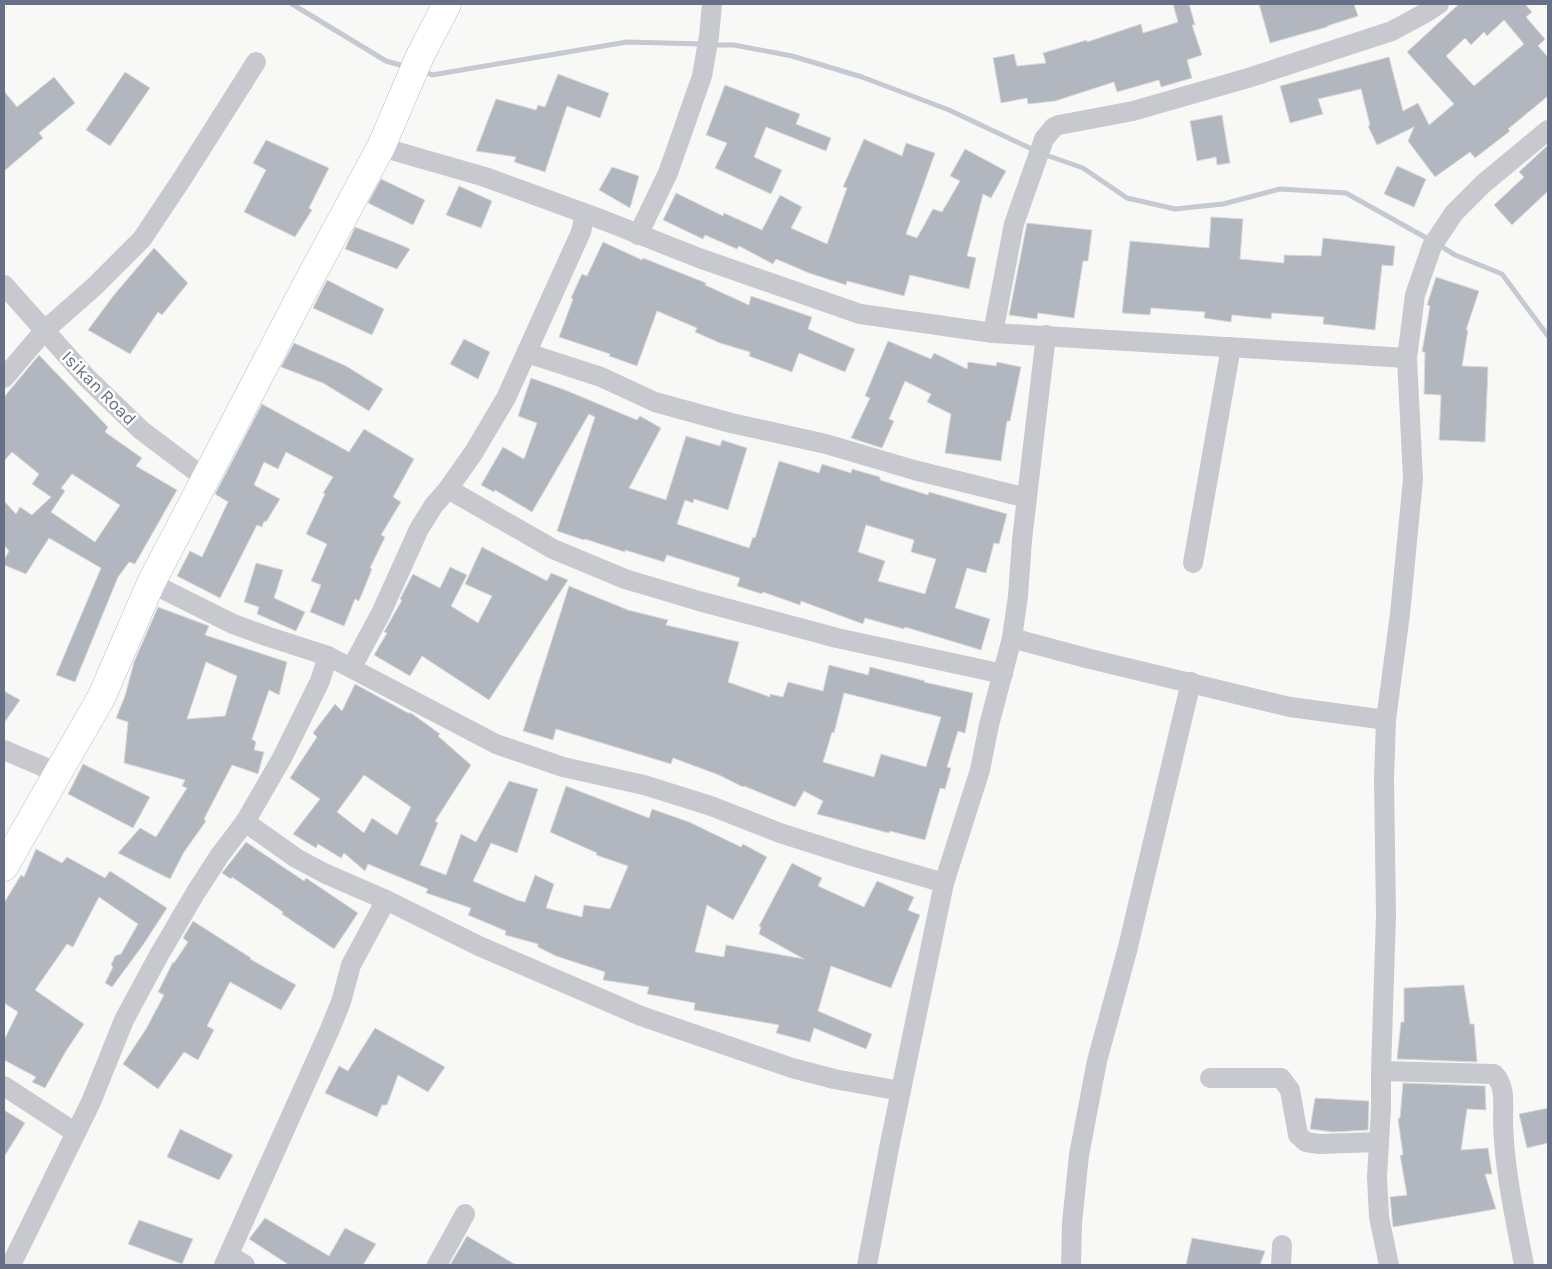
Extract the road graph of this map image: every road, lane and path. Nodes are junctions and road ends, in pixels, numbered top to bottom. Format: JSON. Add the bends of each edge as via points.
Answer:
{"nodes":[{"id":1,"x":447,"y":4,"type":"edge"},
{"id":2,"x":712,"y":4,"type":"edge"},
{"id":3,"x":1439,"y":4,"type":"edge"},
{"id":4,"x":256,"y":62,"type":"dead end"},
{"id":5,"x":1548,"y":130,"type":"edge"},
{"id":6,"x":381,"y":147,"type":"junction"},
{"id":7,"x":585,"y":214,"type":"junction"},
{"id":8,"x":638,"y":236,"type":"junction"},
{"id":9,"x":4,"y":285,"type":"edge"},
{"id":10,"x":44,"y":330,"type":"junction"},
{"id":11,"x":993,"y":333,"type":"junction"},
{"id":12,"x":1046,"y":335,"type":"junction"},
{"id":13,"x":1231,"y":347,"type":"junction"},
{"id":14,"x":527,"y":353,"type":"junction"},
{"id":15,"x":1407,"y":358,"type":"junction"},
{"id":16,"x":4,"y":378,"type":"edge"},
{"id":17,"x":206,"y":479,"type":"junction"},
{"id":18,"x":448,"y":489,"type":"junction"},
{"id":19,"x":1027,"y":498,"type":"junction"},
{"id":20,"x":1193,"y":563,"type":"dead end"},
{"id":21,"x":152,"y":583,"type":"junction"},
{"id":22,"x":1012,"y":638,"type":"junction"},
{"id":23,"x":328,"y":656,"type":"junction"},
{"id":24,"x":352,"y":667,"type":"junction"},
{"id":25,"x":1002,"y":674,"type":"junction"},
{"id":26,"x":1191,"y":682,"type":"junction"},
{"id":27,"x":1386,"y":720,"type":"junction"},
{"id":28,"x":4,"y":750,"type":"edge"},
{"id":29,"x":58,"y":772,"type":"junction"},
{"id":30,"x":245,"y":822,"type":"junction"},
{"id":31,"x":4,"y":867,"type":"edge"},
{"id":32,"x":944,"y":883,"type":"junction"},
{"id":33,"x":386,"y":900,"type":"junction"},
{"id":34,"x":1381,"y":1071,"type":"junction"},
{"id":35,"x":1210,"y":1078,"type":"dead end"},
{"id":36,"x":4,"y":1086,"type":"edge"},
{"id":37,"x":901,"y":1091,"type":"junction"},
{"id":38,"x":76,"y":1133,"type":"junction"},
{"id":39,"x":1379,"y":1142,"type":"junction"},
{"id":40,"x":465,"y":1214,"type":"dead end"},
{"id":41,"x":1282,"y":1245,"type":"dead end"},
{"id":42,"x":233,"y":1262,"type":"edge"},
{"id":43,"x":11,"y":1265,"type":"edge"},
{"id":44,"x":437,"y":1265,"type":"edge"},
{"id":45,"x":867,"y":1265,"type":"edge"},
{"id":46,"x":1071,"y":1265,"type":"edge"},
{"id":47,"x":1281,"y":1265,"type":"edge"},
{"id":48,"x":1389,"y":1265,"type":"edge"},
{"id":49,"x":1524,"y":1265,"type":"edge"}],
"edges":[{"from":1,"to":6,"type":"street","via":[[420,56]]},
{"from":2,"to":8,"type":"street","via":[[702,76],[668,173]]},
{"from":3,"to":11,"type":"street","via":[[1392,32],[1133,111],[1054,128],[1044,139],[1014,224]]},
{"from":4,"to":10,"type":"street","via":[[142,239]]},
{"from":5,"to":15,"type":"street","via":[[1478,189],[1454,213],[1432,246],[1415,295]]},
{"from":6,"to":7,"type":"street","via":[[485,177]]},
{"from":6,"to":17,"type":"street"},
{"from":7,"to":8,"type":"street"},
{"from":7,"to":14,"type":"street","via":[[582,232]]},
{"from":8,"to":11,"type":"street","via":[[860,314]]},
{"from":9,"to":10,"type":"street","name":"Isikan Road"},
{"from":10,"to":16,"type":"street"},
{"from":10,"to":17,"type":"street","name":"Isikan Road","via":[[87,378],[141,430]]},
{"from":11,"to":12,"type":"street"},
{"from":12,"to":13,"type":"street"},
{"from":12,"to":19,"type":"street"},
{"from":13,"to":15,"type":"street"},
{"from":13,"to":20,"type":"street"},
{"from":14,"to":18,"type":"street","via":[[506,398]]},
{"from":14,"to":19,"type":"street","via":[[601,377],[655,402]]},
{"from":15,"to":27,"type":"street","via":[[1412,479],[1400,614]]},
{"from":17,"to":21,"type":"street"},
{"from":18,"to":24,"type":"street","via":[[419,529],[381,613]]},
{"from":18,"to":25,"type":"street","via":[[553,549],[625,579],[838,638]]},
{"from":19,"to":22,"type":"street"},
{"from":21,"to":23,"type":"street","via":[[233,624]]},
{"from":21,"to":29,"type":"street","via":[[101,698]]},
{"from":22,"to":25,"type":"street"},
{"from":22,"to":26,"type":"street"},
{"from":23,"to":24,"type":"street"},
{"from":23,"to":30,"type":"street","via":[[320,681],[282,758]]},
{"from":24,"to":32,"type":"street","via":[[496,744],[563,767],[644,785],[780,833]]},
{"from":25,"to":32,"type":"street","via":[[980,770]]},
{"from":26,"to":27,"type":"street","via":[[1290,707]]},
{"from":26,"to":46,"type":"street","via":[[1127,951],[1097,1061],[1079,1155]]},
{"from":27,"to":34,"type":"street","via":[[1386,916]]},
{"from":28,"to":29,"type":"street"},
{"from":29,"to":31,"type":"street"},
{"from":30,"to":33,"type":"street","via":[[296,858]]},
{"from":30,"to":38,"type":"street","via":[[220,855],[159,955],[124,1020]]},
{"from":32,"to":37,"type":"street"},
{"from":33,"to":37,"type":"street","via":[[479,946],[641,1016],[792,1068]]},
{"from":33,"to":42,"type":"street","via":[[351,965],[341,1002]]},
{"from":34,"to":39,"type":"street"},
{"from":34,"to":49,"type":"street","via":[[1494,1074],[1501,1080],[1504,1150]]},
{"from":35,"to":39,"type":"street","via":[[1282,1078],[1290,1090],[1298,1135],[1306,1142]]},
{"from":36,"to":38,"type":"street"},
{"from":37,"to":45,"type":"street"},
{"from":38,"to":43,"type":"street"},
{"from":39,"to":48,"type":"street","via":[[1379,1217]]},
{"from":40,"to":44,"type":"street"},
{"from":41,"to":47,"type":"street"}]}
